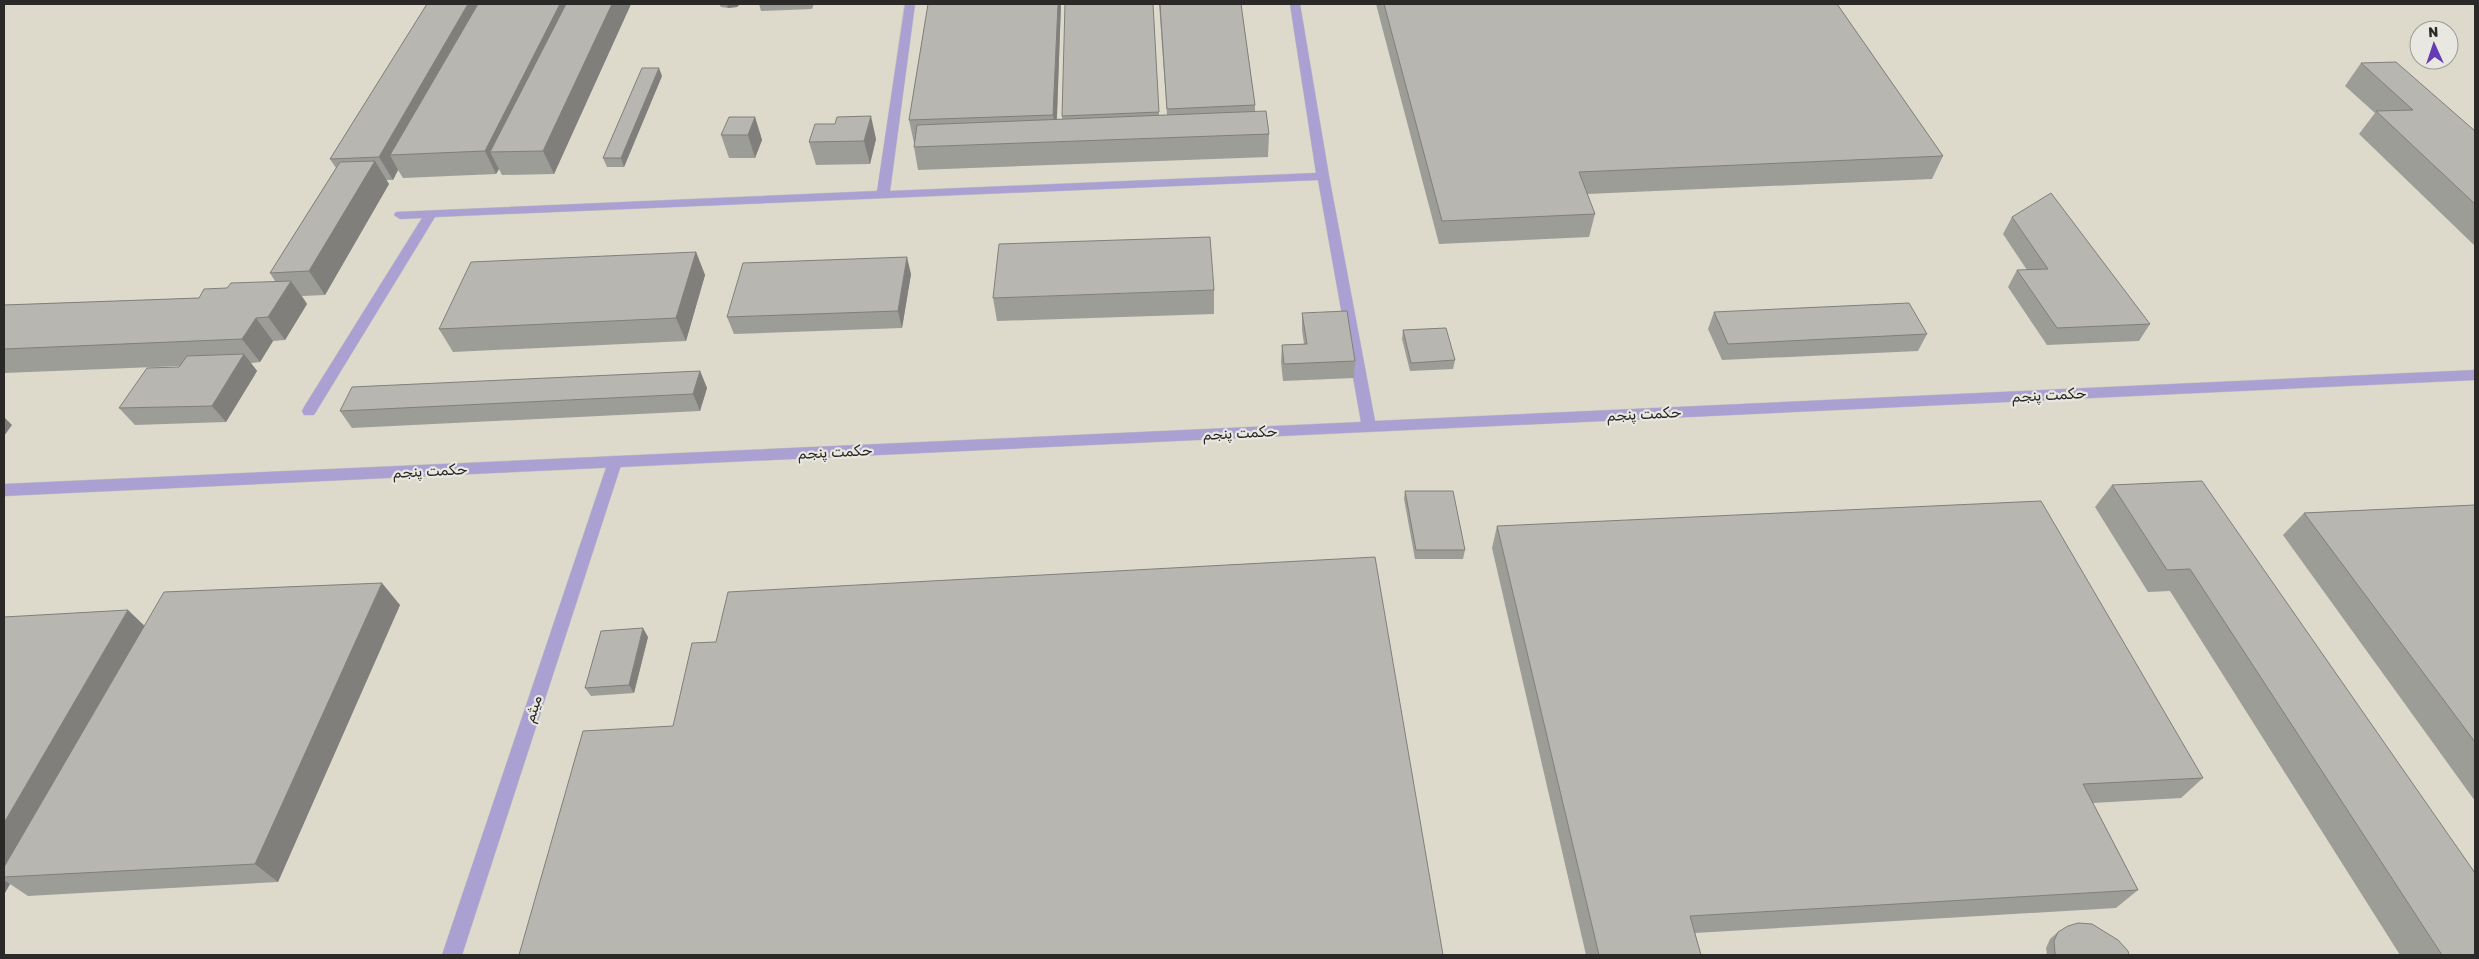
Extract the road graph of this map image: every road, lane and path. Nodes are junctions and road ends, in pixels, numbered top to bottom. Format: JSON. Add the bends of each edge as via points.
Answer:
{"nodes":[{"id":1,"x":910,"y":4,"type":"edge"},
{"id":2,"x":1295,"y":4,"type":"edge"},
{"id":3,"x":1323,"y":176,"type":"junction"},
{"id":4,"x":883,"y":195,"type":"junction"},
{"id":5,"x":431,"y":214,"type":"junction"},
{"id":6,"x":400,"y":215,"type":"dead end"},
{"id":7,"x":2475,"y":375,"type":"edge"},
{"id":8,"x":310,"y":412,"type":"dead end"},
{"id":9,"x":1369,"y":427,"type":"junction"},
{"id":10,"x":615,"y":462,"type":"junction"},
{"id":11,"x":4,"y":490,"type":"edge"},
{"id":12,"x":452,"y":955,"type":"edge"}],
"edges":[{"from":1,"to":4,"type":"street"},
{"from":2,"to":3,"type":"street"},
{"from":3,"to":4,"type":"street"},
{"from":3,"to":9,"type":"street"},
{"from":4,"to":5,"type":"street"},
{"from":5,"to":6,"type":"street"},
{"from":5,"to":8,"type":"street"},
{"from":7,"to":9,"type":"street","name":"حکمت پنجم"},
{"from":9,"to":10,"type":"street","name":"حکمت پنجم"},
{"from":10,"to":11,"type":"street","name":"حکمت پنجم"},
{"from":10,"to":12,"type":"street","name":"میثم"}]}
